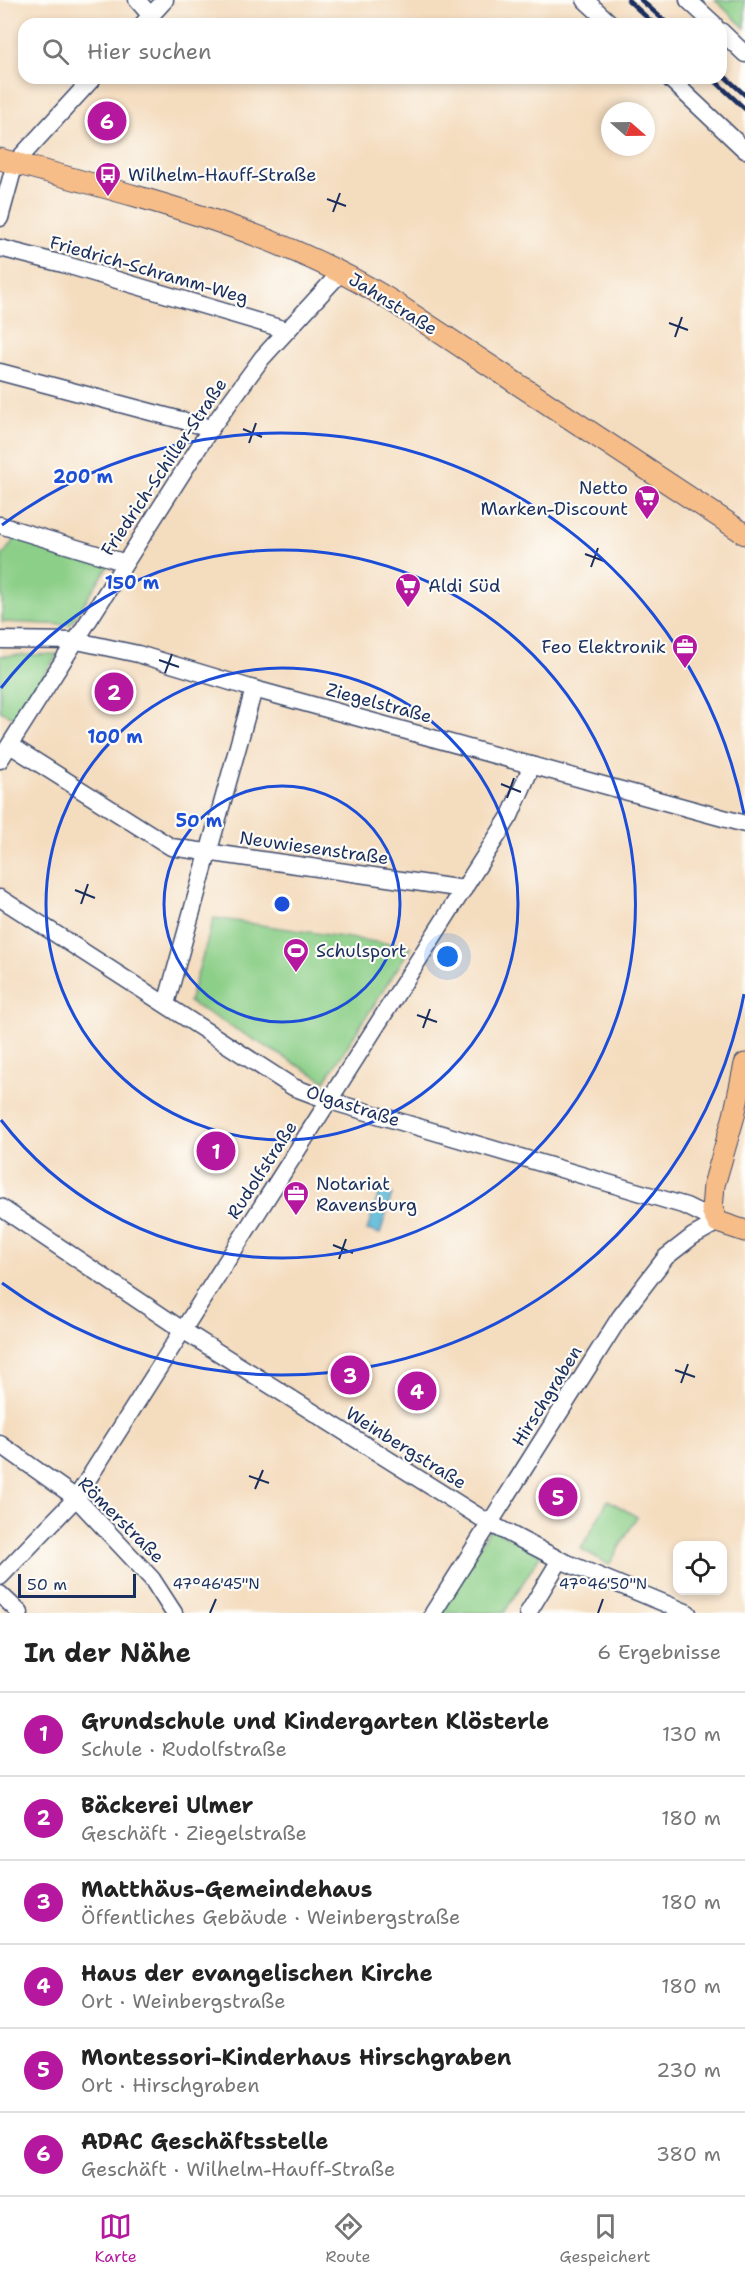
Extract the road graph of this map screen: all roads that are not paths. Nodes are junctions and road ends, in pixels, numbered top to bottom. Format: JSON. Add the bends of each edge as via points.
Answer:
{"nodes":[{"id":1,"x":137,"y":0,"type":"edge"},
{"id":2,"x":165,"y":0,"type":"edge"},
{"id":3,"x":585,"y":0,"type":"edge"},
{"id":4,"x":688,"y":0,"type":"edge"},
{"id":5,"x":146,"y":18,"type":"edge"},
{"id":6,"x":149,"y":18,"type":"edge"},
{"id":7,"x":604,"y":18,"type":"edge"},
{"id":8,"x":708,"y":18,"type":"edge"},
{"id":9,"x":727,"y":37,"type":"edge"},
{"id":10,"x":745,"y":54,"type":"edge"},
{"id":11,"x":87,"y":84,"type":"edge"},
{"id":12,"x":675,"y":84,"type":"edge"},
{"id":13,"x":745,"y":150,"type":"edge"},
{"id":14,"x":8,"y":161,"type":"edge"},
{"id":15,"x":0,"y":218,"type":"edge"},
{"id":16,"x":0,"y":248,"type":"edge"},
{"id":17,"x":341,"y":272,"type":"junction"},
{"id":18,"x":286,"y":330,"type":"junction"},
{"id":19,"x":0,"y":372,"type":"edge"},
{"id":20,"x":210,"y":428,"type":"junction"},
{"id":21,"x":0,"y":525,"type":"edge"},
{"id":22,"x":745,"y":534,"type":"edge"},
{"id":23,"x":123,"y":562,"type":"junction"},
{"id":24,"x":0,"y":640,"type":"edge"},
{"id":25,"x":77,"y":640,"type":"junction"},
{"id":26,"x":254,"y":689,"type":"junction"},
{"id":27,"x":10,"y":745,"type":"junction"},
{"id":28,"x":0,"y":760,"type":"edge"},
{"id":29,"x":532,"y":765,"type":"junction"},
{"id":30,"x":745,"y":824,"type":"edge"},
{"id":31,"x":209,"y":854,"type":"junction"},
{"id":32,"x":464,"y":889,"type":"junction"},
{"id":33,"x":0,"y":898,"type":"edge"},
{"id":34,"x":166,"y":1004,"type":"junction"},
{"id":35,"x":745,"y":1064,"type":"edge"},
{"id":36,"x":330,"y":1101,"type":"junction"},
{"id":37,"x":0,"y":1207,"type":"edge"},
{"id":38,"x":718,"y":1222,"type":"junction"},
{"id":39,"x":745,"y":1231,"type":"edge"},
{"id":40,"x":181,"y":1329,"type":"junction"},
{"id":41,"x":0,"y":1444,"type":"edge"},
{"id":42,"x":76,"y":1498,"type":"junction"},
{"id":43,"x":489,"y":1523,"type":"junction"},
{"id":44,"x":560,"y":1560,"type":"junction"},
{"id":45,"x":0,"y":1577,"type":"edge"},
{"id":46,"x":0,"y":1594,"type":"edge"},
{"id":47,"x":20,"y":1613,"type":"edge"},
{"id":48,"x":174,"y":1613,"type":"edge"},
{"id":49,"x":433,"y":1613,"type":"edge"},
{"id":50,"x":528,"y":1613,"type":"edge"},
{"id":51,"x":688,"y":1613,"type":"edge"}],
"edges":[{"from":1,"to":5,"type":"street"},
{"from":2,"to":6,"type":"street"},
{"from":3,"to":7,"type":"street"},
{"from":4,"to":8,"type":"street"},
{"from":9,"to":10,"type":"street"},
{"from":11,"to":14,"type":"street"},
{"from":12,"to":13,"type":"street"},
{"from":14,"to":15,"type":"street"},
{"from":14,"to":17,"type":"main road","name":"Jahnstraße","via":[[257,234]]},
{"from":16,"to":18,"type":"street","name":"Friedrich-Schramm-Weg"},
{"from":17,"to":18,"type":"street","name":"Friedrich-Schiller-Straße"},
{"from":17,"to":22,"type":"main road","name":"Jahnstraße","via":[[395,303]]},
{"from":18,"to":20,"type":"street","name":"Friedrich-Schiller-Straße"},
{"from":19,"to":20,"type":"street"},
{"from":20,"to":23,"type":"street","name":"Friedrich-Schiller-Straße"},
{"from":21,"to":23,"type":"street"},
{"from":23,"to":25,"type":"street","name":"Friedrich-Schiller-Straße"},
{"from":24,"to":25,"type":"street","name":"Ziegelstraße"},
{"from":25,"to":26,"type":"street","name":"Ziegelstraße"},
{"from":25,"to":27,"type":"street","name":"Friedrich-Schiller-Straße"},
{"from":26,"to":29,"type":"street","name":"Ziegelstraße"},
{"from":26,"to":31,"type":"street"},
{"from":27,"to":28,"type":"street","name":"Friedrich-Schiller-Straße"},
{"from":27,"to":31,"type":"street","name":"Neuwiesenstraße","via":[[171,847]]},
{"from":29,"to":30,"type":"street","name":"Ziegelstraße"},
{"from":29,"to":32,"type":"street","name":"Rudolfstraße","via":[[510,816]]},
{"from":31,"to":32,"type":"street","name":"Neuwiesenstraße"},
{"from":31,"to":34,"type":"street"},
{"from":32,"to":36,"type":"street","name":"Rudolfstraße"},
{"from":33,"to":34,"type":"street","name":"Olgastraße"},
{"from":34,"to":36,"type":"street","name":"Olgastraße","via":[[293,1087]]},
{"from":35,"to":38,"type":"main road","via":[[714,1185],[712,1210]]},
{"from":36,"to":38,"type":"street","name":"Olgastraße","via":[[686,1206]]},
{"from":36,"to":40,"type":"street","name":"Rudolfstraße"},
{"from":37,"to":40,"type":"street","name":"Weinbergstraße"},
{"from":38,"to":39,"type":"main road","name":"Olgastraße"},
{"from":38,"to":43,"type":"street","name":"Hirschgraben","via":[[666,1257],[620,1317]]},
{"from":40,"to":42,"type":"street","name":"Rudolfstraße"},
{"from":40,"to":43,"type":"street","name":"Weinbergstraße"},
{"from":41,"to":42,"type":"street","name":"Römerstraße"},
{"from":42,"to":45,"type":"street","name":"Rudolfstraße"},
{"from":42,"to":48,"type":"street","name":"Römerstraße","via":[[152,1579]]},
{"from":43,"to":44,"type":"street","name":"Weinbergstraße"},
{"from":43,"to":49,"type":"street","name":"Hirschgraben"},
{"from":44,"to":50,"type":"street"},
{"from":44,"to":51,"type":"street","name":"Weinbergstraße"},
{"from":46,"to":47,"type":"street"}]}
